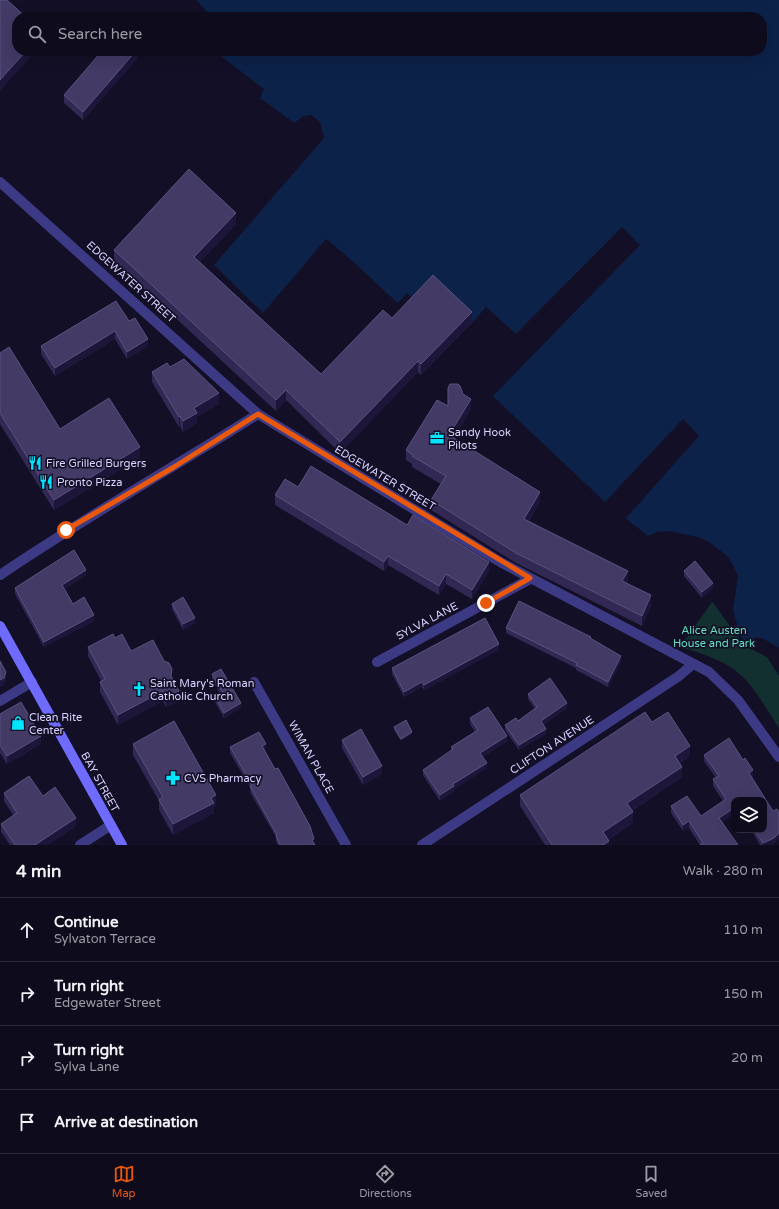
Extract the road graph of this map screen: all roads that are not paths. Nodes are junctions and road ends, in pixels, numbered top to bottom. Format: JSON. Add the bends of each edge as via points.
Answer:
{"nodes":[{"id":1,"x":0,"y":182,"type":"edge"},
{"id":2,"x":258,"y":414,"type":"junction"},
{"id":3,"x":0,"y":575,"type":"edge"},
{"id":4,"x":530,"y":578,"type":"junction"},
{"id":5,"x":0,"y":626,"type":"edge"},
{"id":6,"x":377,"y":662,"type":"dead end"},
{"id":7,"x":693,"y":664,"type":"junction"},
{"id":8,"x":32,"y":682,"type":"junction"},
{"id":9,"x":254,"y":682,"type":"dead end"},
{"id":10,"x":0,"y":701,"type":"edge"},
{"id":11,"x":779,"y":757,"type":"edge"},
{"id":12,"x":110,"y":825,"type":"junction"},
{"id":13,"x":80,"y":845,"type":"edge"},
{"id":14,"x":122,"y":845,"type":"edge"},
{"id":15,"x":346,"y":845,"type":"edge"},
{"id":16,"x":422,"y":845,"type":"edge"}],
"edges":[{"from":1,"to":2,"type":"street","name":"EDGEWATER STREET"},
{"from":2,"to":3,"type":"street","via":[[66,530]]},
{"from":2,"to":4,"type":"street","name":"EDGEWATER STREET"},
{"from":4,"to":6,"type":"street","name":"SYLVA LANE"},
{"from":4,"to":7,"type":"street","name":"EDGEWATER STREET"},
{"from":5,"to":8,"type":"main road","name":"BAY STREET"},
{"from":7,"to":11,"type":"street","name":"EDGEWATER STREET","via":[[709,672],[738,700]]},
{"from":7,"to":16,"type":"street","name":"CLIFTON AVENUE","via":[[679,676]]},
{"from":8,"to":10,"type":"street"},
{"from":8,"to":12,"type":"main road","name":"BAY STREET"},
{"from":9,"to":15,"type":"street","name":"WIMAN PLACE"},
{"from":12,"to":13,"type":"street"},
{"from":12,"to":14,"type":"main road","name":"BAY STREET"}]}
